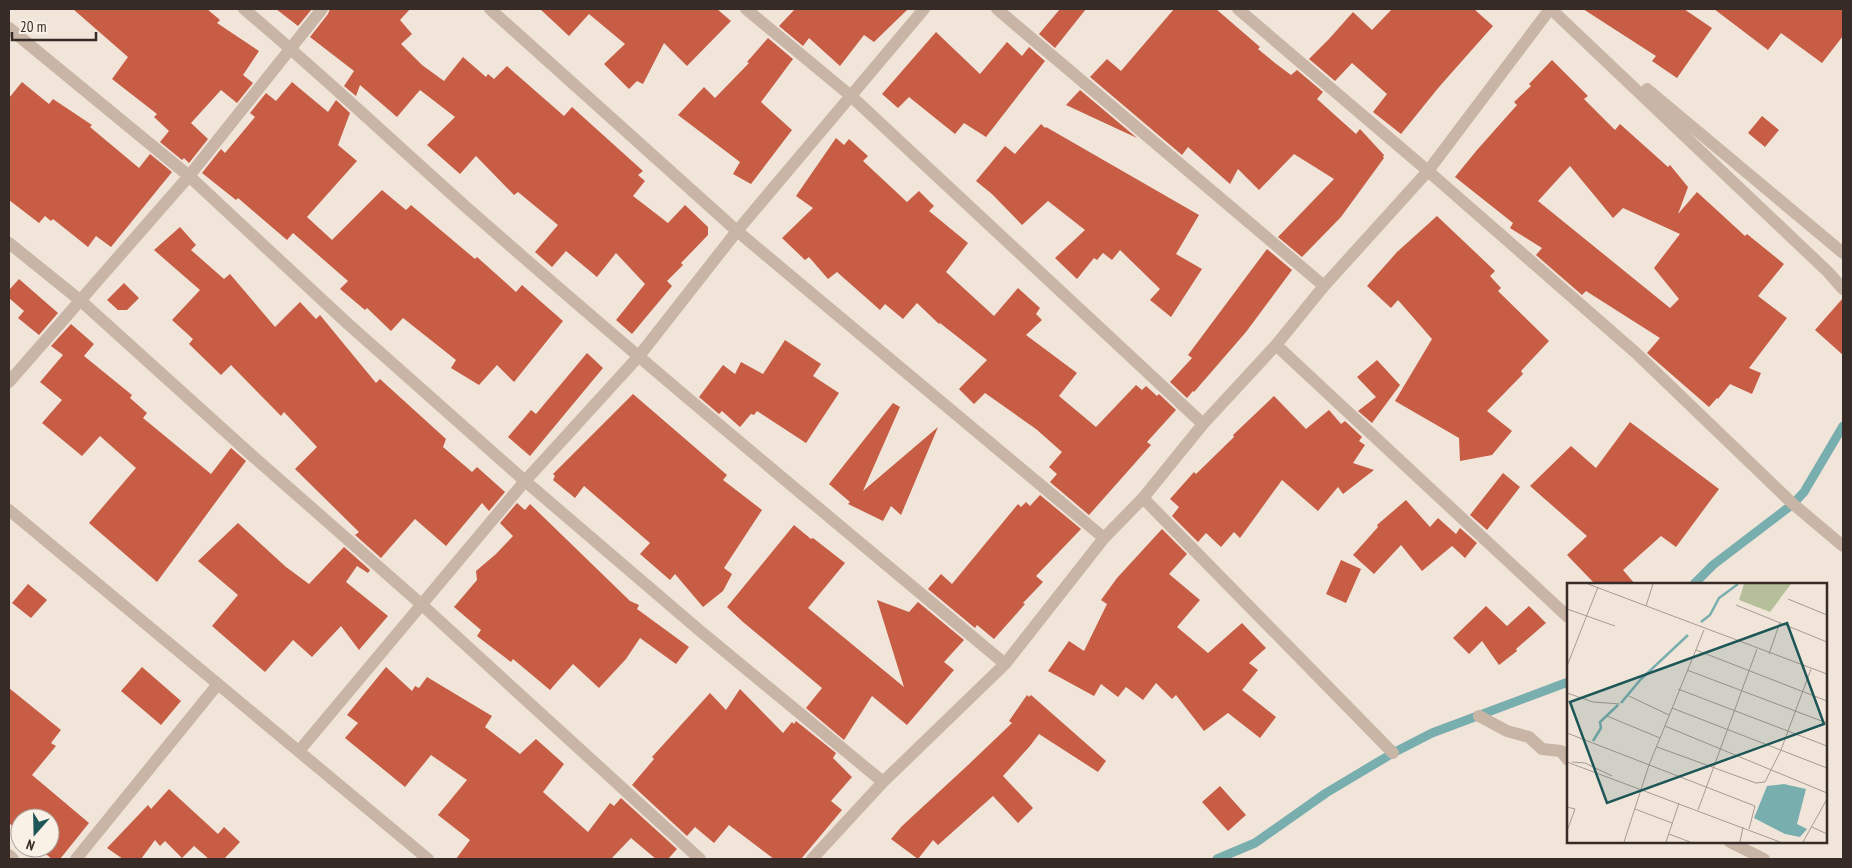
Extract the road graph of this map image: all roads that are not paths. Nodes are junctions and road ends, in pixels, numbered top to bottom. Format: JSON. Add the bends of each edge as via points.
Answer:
{"nodes":[{"id":1,"x":244,"y":9,"type":"edge"},
{"id":2,"x":322,"y":9,"type":"edge"},
{"id":3,"x":490,"y":9,"type":"edge"},
{"id":4,"x":746,"y":9,"type":"edge"},
{"id":5,"x":924,"y":9,"type":"edge"},
{"id":6,"x":997,"y":9,"type":"edge"},
{"id":7,"x":1238,"y":9,"type":"edge"},
{"id":8,"x":1551,"y":9,"type":"edge"},
{"id":9,"x":9,"y":28,"type":"edge"},
{"id":10,"x":290,"y":48,"type":"junction"},
{"id":11,"x":851,"y":96,"type":"junction"},
{"id":12,"x":1428,"y":171,"type":"junction"},
{"id":13,"x":189,"y":176,"type":"junction"},
{"id":14,"x":737,"y":231,"type":"junction"},
{"id":15,"x":9,"y":243,"type":"edge"},
{"id":16,"x":1843,"y":253,"type":"edge"},
{"id":17,"x":1324,"y":286,"type":"junction"},
{"id":18,"x":1843,"y":289,"type":"edge"},
{"id":19,"x":80,"y":301,"type":"junction"},
{"id":20,"x":1276,"y":345,"type":"junction"},
{"id":21,"x":639,"y":356,"type":"junction"},
{"id":22,"x":9,"y":382,"type":"edge"},
{"id":23,"x":1203,"y":424,"type":"junction"},
{"id":24,"x":525,"y":481,"type":"junction"},
{"id":25,"x":1143,"y":498,"type":"junction"},
{"id":26,"x":9,"y":510,"type":"edge"},
{"id":27,"x":1104,"y":538,"type":"junction"},
{"id":28,"x":1843,"y":546,"type":"edge"},
{"id":29,"x":421,"y":604,"type":"junction"},
{"id":30,"x":1567,"y":616,"type":"edge"},
{"id":31,"x":1005,"y":664,"type":"junction"},
{"id":32,"x":218,"y":684,"type":"junction"},
{"id":33,"x":1479,"y":716,"type":"dead end"},
{"id":34,"x":299,"y":751,"type":"junction"},
{"id":35,"x":1393,"y":753,"type":"dead end"},
{"id":36,"x":1567,"y":759,"type":"edge"},
{"id":37,"x":883,"y":782,"type":"junction"},
{"id":38,"x":1732,"y":843,"type":"edge"},
{"id":39,"x":9,"y":855,"type":"edge"},
{"id":40,"x":13,"y":859,"type":"edge"},
{"id":41,"x":76,"y":859,"type":"edge"},
{"id":42,"x":428,"y":859,"type":"edge"},
{"id":43,"x":700,"y":859,"type":"edge"},
{"id":44,"x":812,"y":859,"type":"edge"},
{"id":45,"x":1764,"y":859,"type":"edge"}],
"edges":[{"from":1,"to":10,"type":"street"},
{"from":2,"to":10,"type":"street"},
{"from":3,"to":14,"type":"street"},
{"from":4,"to":11,"type":"street"},
{"from":5,"to":11,"type":"street"},
{"from":6,"to":17,"type":"street"},
{"from":7,"to":12,"type":"street"},
{"from":8,"to":12,"type":"street"},
{"from":8,"to":16,"type":"street"},
{"from":8,"to":18,"type":"street"},
{"from":9,"to":13,"type":"street"},
{"from":10,"to":13,"type":"street"},
{"from":10,"to":21,"type":"street"},
{"from":11,"to":14,"type":"street"},
{"from":11,"to":23,"type":"street"},
{"from":12,"to":17,"type":"street"},
{"from":12,"to":28,"type":"street","via":[[1636,354],[1793,504]]},
{"from":13,"to":19,"type":"street"},
{"from":13,"to":24,"type":"street","via":[[347,323]]},
{"from":14,"to":21,"type":"street"},
{"from":14,"to":27,"type":"street"},
{"from":15,"to":19,"type":"street"},
{"from":17,"to":20,"type":"street"},
{"from":19,"to":22,"type":"street"},
{"from":19,"to":29,"type":"street"},
{"from":20,"to":23,"type":"street"},
{"from":20,"to":30,"type":"street"},
{"from":21,"to":24,"type":"street"},
{"from":21,"to":31,"type":"street"},
{"from":23,"to":25,"type":"street"},
{"from":24,"to":29,"type":"street"},
{"from":24,"to":37,"type":"street"},
{"from":25,"to":27,"type":"street"},
{"from":25,"to":35,"type":"street"},
{"from":26,"to":32,"type":"street"},
{"from":27,"to":31,"type":"street"},
{"from":29,"to":34,"type":"street"},
{"from":29,"to":43,"type":"street"},
{"from":31,"to":37,"type":"street"},
{"from":32,"to":34,"type":"street"},
{"from":32,"to":41,"type":"street"},
{"from":33,"to":36,"type":"street","via":[[1508,731],[1529,737],[1542,749],[1561,752]]},
{"from":34,"to":42,"type":"street"},
{"from":37,"to":44,"type":"street"},
{"from":38,"to":45,"type":"street"},
{"from":39,"to":40,"type":"street"}]}
